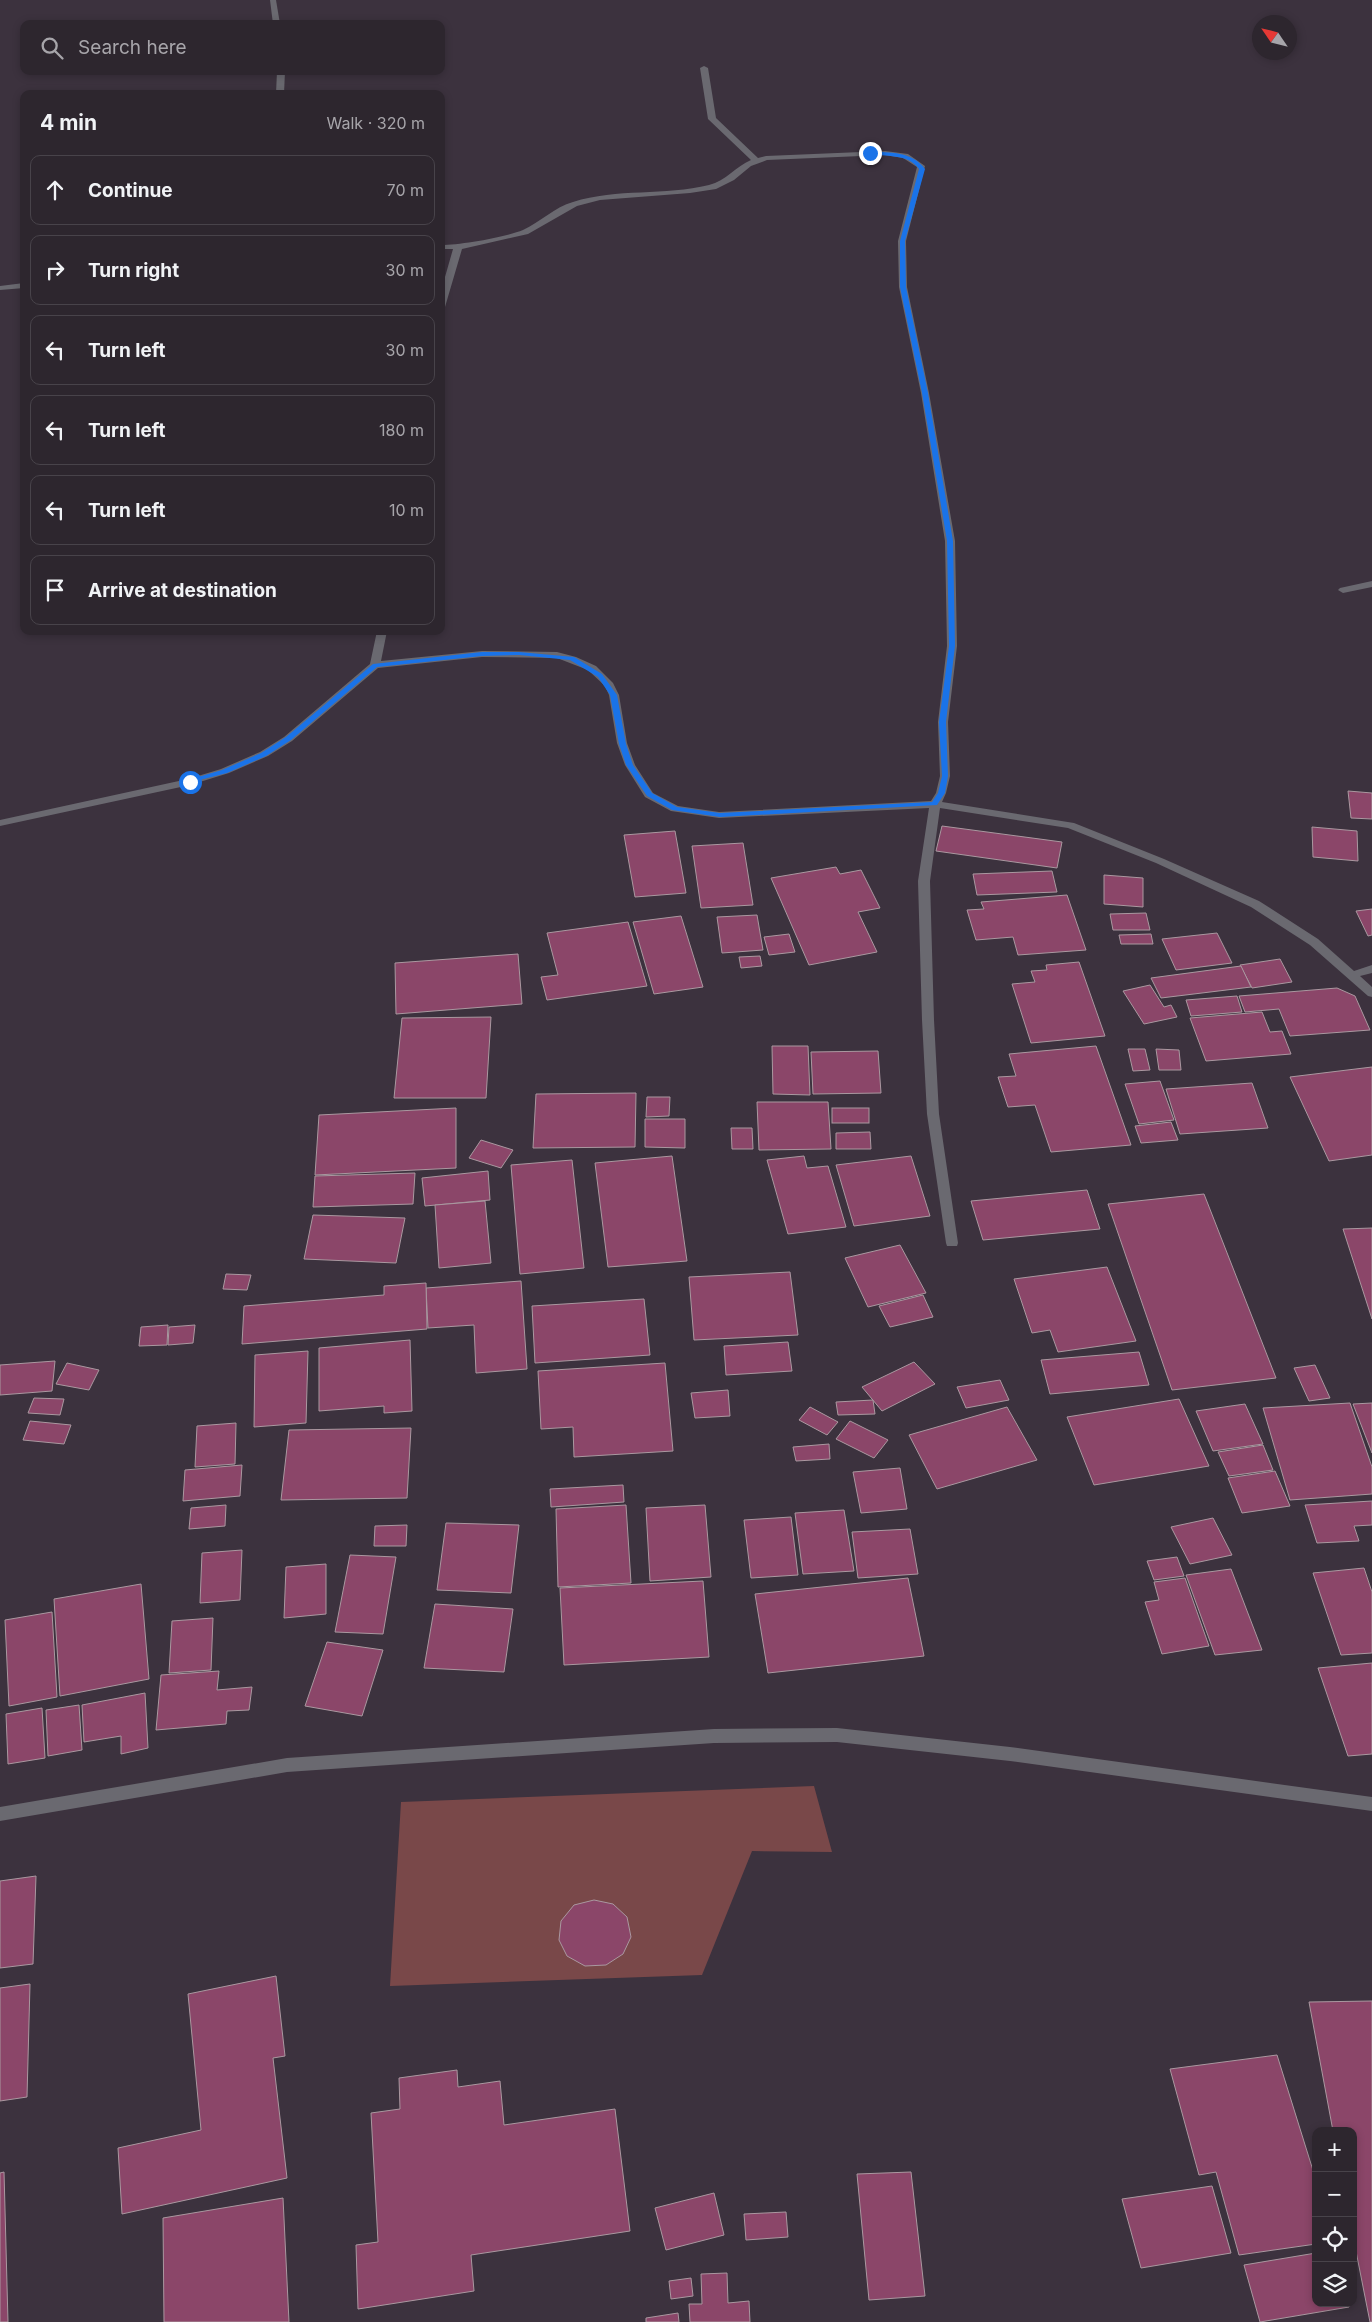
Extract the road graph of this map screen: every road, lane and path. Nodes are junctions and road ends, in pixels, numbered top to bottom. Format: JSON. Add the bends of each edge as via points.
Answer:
{"nodes":[{"id":1,"x":273,"y":0,"type":"edge"},
{"id":2,"x":276,"y":20,"type":"edge"},
{"id":3,"x":704,"y":68,"type":"dead end"},
{"id":4,"x":281,"y":75,"type":"edge"},
{"id":5,"x":280,"y":90,"type":"edge"},
{"id":6,"x":756,"y":161,"type":"junction"},
{"id":7,"x":458,"y":246,"type":"junction"},
{"id":8,"x":445,"y":247,"type":"edge"},
{"id":9,"x":20,"y":286,"type":"edge"},
{"id":10,"x":0,"y":288,"type":"edge"},
{"id":11,"x":445,"y":293,"type":"edge"},
{"id":12,"x":1372,"y":584,"type":"edge"},
{"id":13,"x":1343,"y":590,"type":"dead end"},
{"id":14,"x":381,"y":635,"type":"edge"},
{"id":15,"x":375,"y":665,"type":"junction"},
{"id":16,"x":935,"y":804,"type":"junction"},
{"id":17,"x":0,"y":823,"type":"edge"},
{"id":18,"x":1372,"y":969,"type":"edge"},
{"id":19,"x":1352,"y":975,"type":"junction"},
{"id":20,"x":1372,"y":993,"type":"edge"},
{"id":21,"x":952,"y":1243,"type":"dead end"},
{"id":22,"x":1372,"y":1804,"type":"edge"},
{"id":23,"x":0,"y":1814,"type":"edge"}],
"edges":[{"from":1,"to":2,"type":"street"},
{"from":3,"to":6,"type":"street","via":[[712,119]]},
{"from":4,"to":5,"type":"street"},
{"from":6,"to":7,"type":"street","via":[[713,187],[600,198],[574,204],[525,232]]},
{"from":6,"to":16,"type":"street","via":[[885,153],[905,156],[921,166],[902,241],[903,287],[950,541],[952,646],[943,722],[945,776]]},
{"from":7,"to":8,"type":"street"},
{"from":7,"to":11,"type":"street"},
{"from":9,"to":10,"type":"street"},
{"from":12,"to":13,"type":"street"},
{"from":14,"to":15,"type":"street"},
{"from":15,"to":16,"type":"street","via":[[482,654],[572,658],[592,668],[609,686],[614,695],[622,744],[630,765],[649,795],[675,809],[738,815]]},
{"from":15,"to":17,"type":"street","via":[[288,739],[239,765],[190,782]]},
{"from":16,"to":19,"type":"street","via":[[1070,825],[1160,861],[1255,904],[1314,942]]},
{"from":16,"to":21,"type":"street","via":[[924,881],[928,1020],[933,1114]]},
{"from":18,"to":19,"type":"street"},
{"from":19,"to":20,"type":"street"},
{"from":22,"to":23,"type":"street","via":[[1010,1754],[837,1735],[714,1736],[288,1765]]}]}
